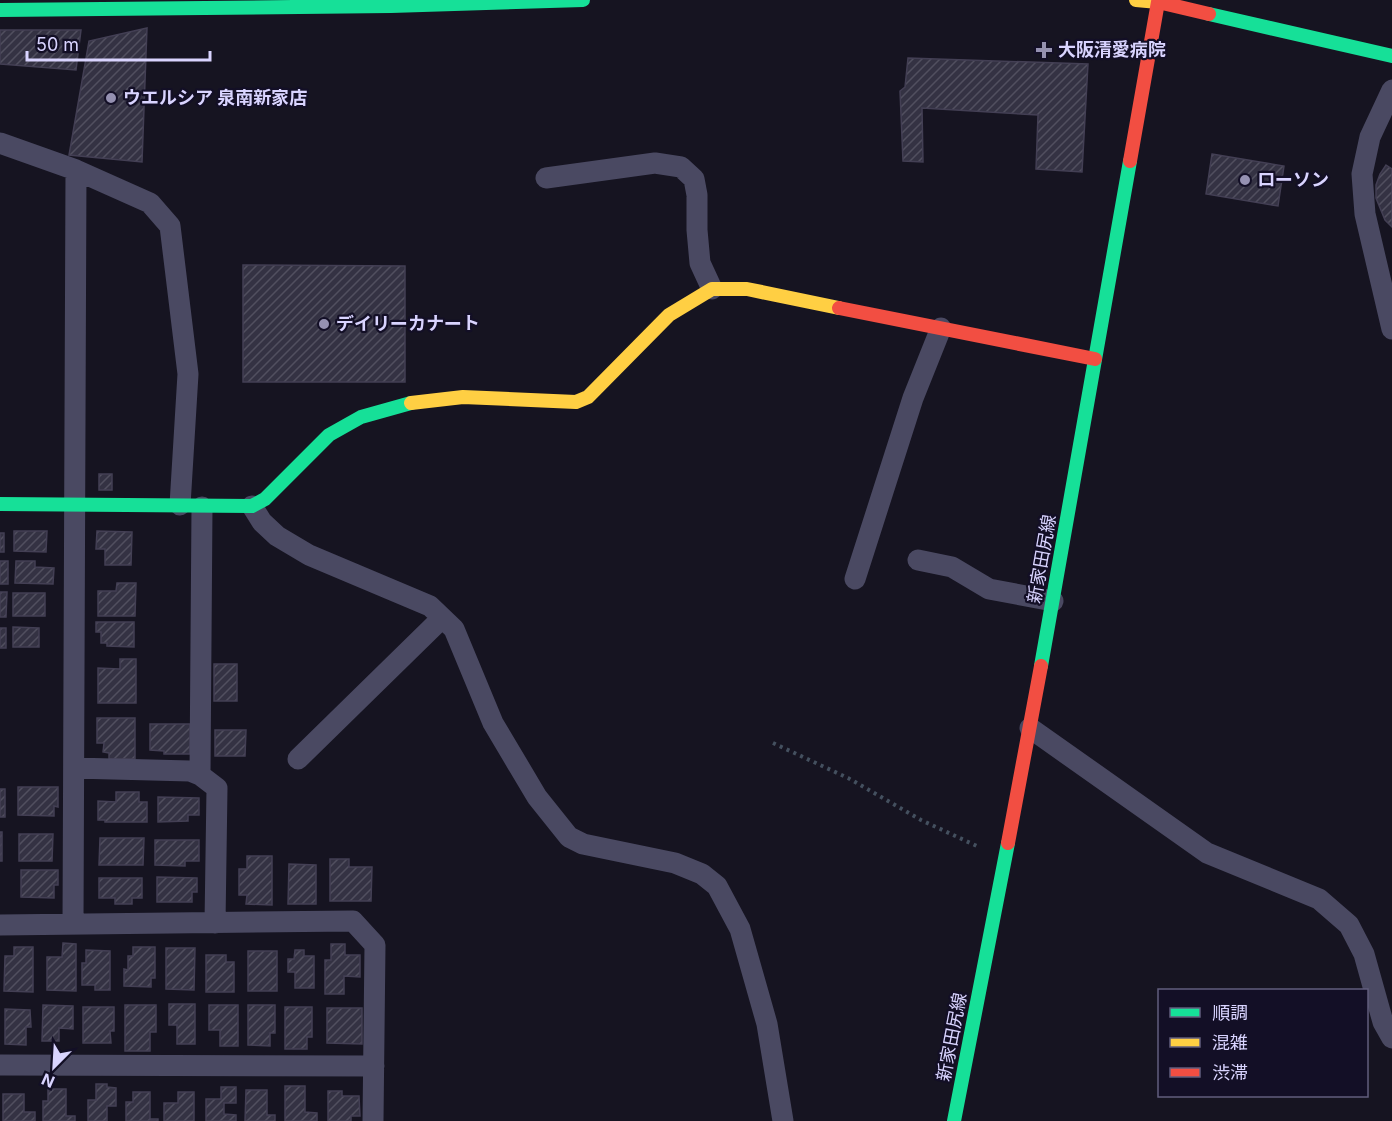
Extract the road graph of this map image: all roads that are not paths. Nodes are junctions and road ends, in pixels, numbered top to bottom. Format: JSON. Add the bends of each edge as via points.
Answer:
{"nodes":[{"id":1,"x":583,"y":0,"type":"edge"},
{"id":2,"x":1136,"y":0,"type":"edge"},
{"id":3,"x":1158,"y":1,"type":"edge"},
{"id":4,"x":0,"y":10,"type":"edge"},
{"id":5,"x":1392,"y":56,"type":"edge"},
{"id":6,"x":1392,"y":90,"type":"edge"},
{"id":7,"x":0,"y":143,"type":"edge"},
{"id":8,"x":76,"y":170,"type":"junction"},
{"id":9,"x":546,"y":178,"type":"dead end"},
{"id":10,"x":712,"y":289,"type":"junction"},
{"id":11,"x":941,"y":328,"type":"junction"},
{"id":12,"x":1392,"y":329,"type":"edge"},
{"id":13,"x":1095,"y":359,"type":"junction"},
{"id":14,"x":0,"y":504,"type":"edge"},
{"id":15,"x":74,"y":505,"type":"junction"},
{"id":16,"x":180,"y":505,"type":"junction"},
{"id":17,"x":252,"y":506,"type":"junction"},
{"id":18,"x":202,"y":507,"type":"junction"},
{"id":19,"x":918,"y":560,"type":"dead end"},
{"id":20,"x":855,"y":579,"type":"dead end"},
{"id":21,"x":1053,"y":601,"type":"junction"},
{"id":22,"x":442,"y":618,"type":"junction"},
{"id":23,"x":1030,"y":728,"type":"junction"},
{"id":24,"x":298,"y":759,"type":"dead end"},
{"id":25,"x":74,"y":768,"type":"junction"},
{"id":26,"x":200,"y":775,"type":"junction"},
{"id":27,"x":215,"y":923,"type":"junction"},
{"id":28,"x":73,"y":924,"type":"junction"},
{"id":29,"x":0,"y":925,"type":"edge"},
{"id":30,"x":1392,"y":1038,"type":"edge"},
{"id":31,"x":0,"y":1065,"type":"edge"},
{"id":32,"x":374,"y":1066,"type":"junction"},
{"id":33,"x":373,"y":1121,"type":"edge"},
{"id":34,"x":783,"y":1121,"type":"edge"},
{"id":35,"x":954,"y":1121,"type":"edge"}],
"edges":[{"from":1,"to":4,"type":"main road"},
{"from":2,"to":3,"type":"main road"},
{"from":3,"to":5,"type":"main road"},
{"from":3,"to":13,"type":"main road","name":"新家田尻線"},
{"from":6,"to":12,"type":"street","via":[[1370,137],[1362,174],[1365,214]]},
{"from":7,"to":8,"type":"street"},
{"from":8,"to":15,"type":"street"},
{"from":8,"to":16,"type":"street","via":[[150,203],[170,226],[188,374]]},
{"from":9,"to":10,"type":"street","via":[[655,163],[681,167],[694,179],[700,263]]},
{"from":10,"to":11,"type":"main road","via":[[747,289]]},
{"from":10,"to":17,"type":"main road","via":[[669,315],[588,397],[576,402],[464,397],[410,404],[361,417],[329,435],[265,499]]},
{"from":11,"to":13,"type":"main road"},
{"from":11,"to":20,"type":"street","via":[[913,398]]},
{"from":13,"to":21,"type":"main road","name":"新家田尻線"},
{"from":14,"to":15,"type":"main road"},
{"from":15,"to":16,"type":"main road"},
{"from":15,"to":25,"type":"street"},
{"from":16,"to":18,"type":"main road"},
{"from":17,"to":18,"type":"main road"},
{"from":17,"to":22,"type":"street","via":[[277,536],[309,555],[430,606]]},
{"from":18,"to":26,"type":"street"},
{"from":19,"to":21,"type":"street","via":[[952,567],[989,589]]},
{"from":21,"to":23,"type":"main road","name":"新家田尻線"},
{"from":22,"to":24,"type":"street"},
{"from":22,"to":34,"type":"street","via":[[454,629],[493,723],[537,797],[569,837],[583,844],[675,863],[717,885],[740,929],[764,1014]]},
{"from":23,"to":30,"type":"street","via":[[1207,853],[1319,899],[1349,925],[1364,954],[1383,1022]]},
{"from":23,"to":35,"type":"main road","name":"新家田尻線"},
{"from":25,"to":26,"type":"street","via":[[190,771]]},
{"from":25,"to":28,"type":"street"},
{"from":26,"to":27,"type":"street","via":[[217,788]]},
{"from":27,"to":28,"type":"street"},
{"from":27,"to":32,"type":"street","via":[[352,921],[375,945]]},
{"from":28,"to":29,"type":"street"},
{"from":31,"to":32,"type":"street"},
{"from":32,"to":33,"type":"street"}]}
